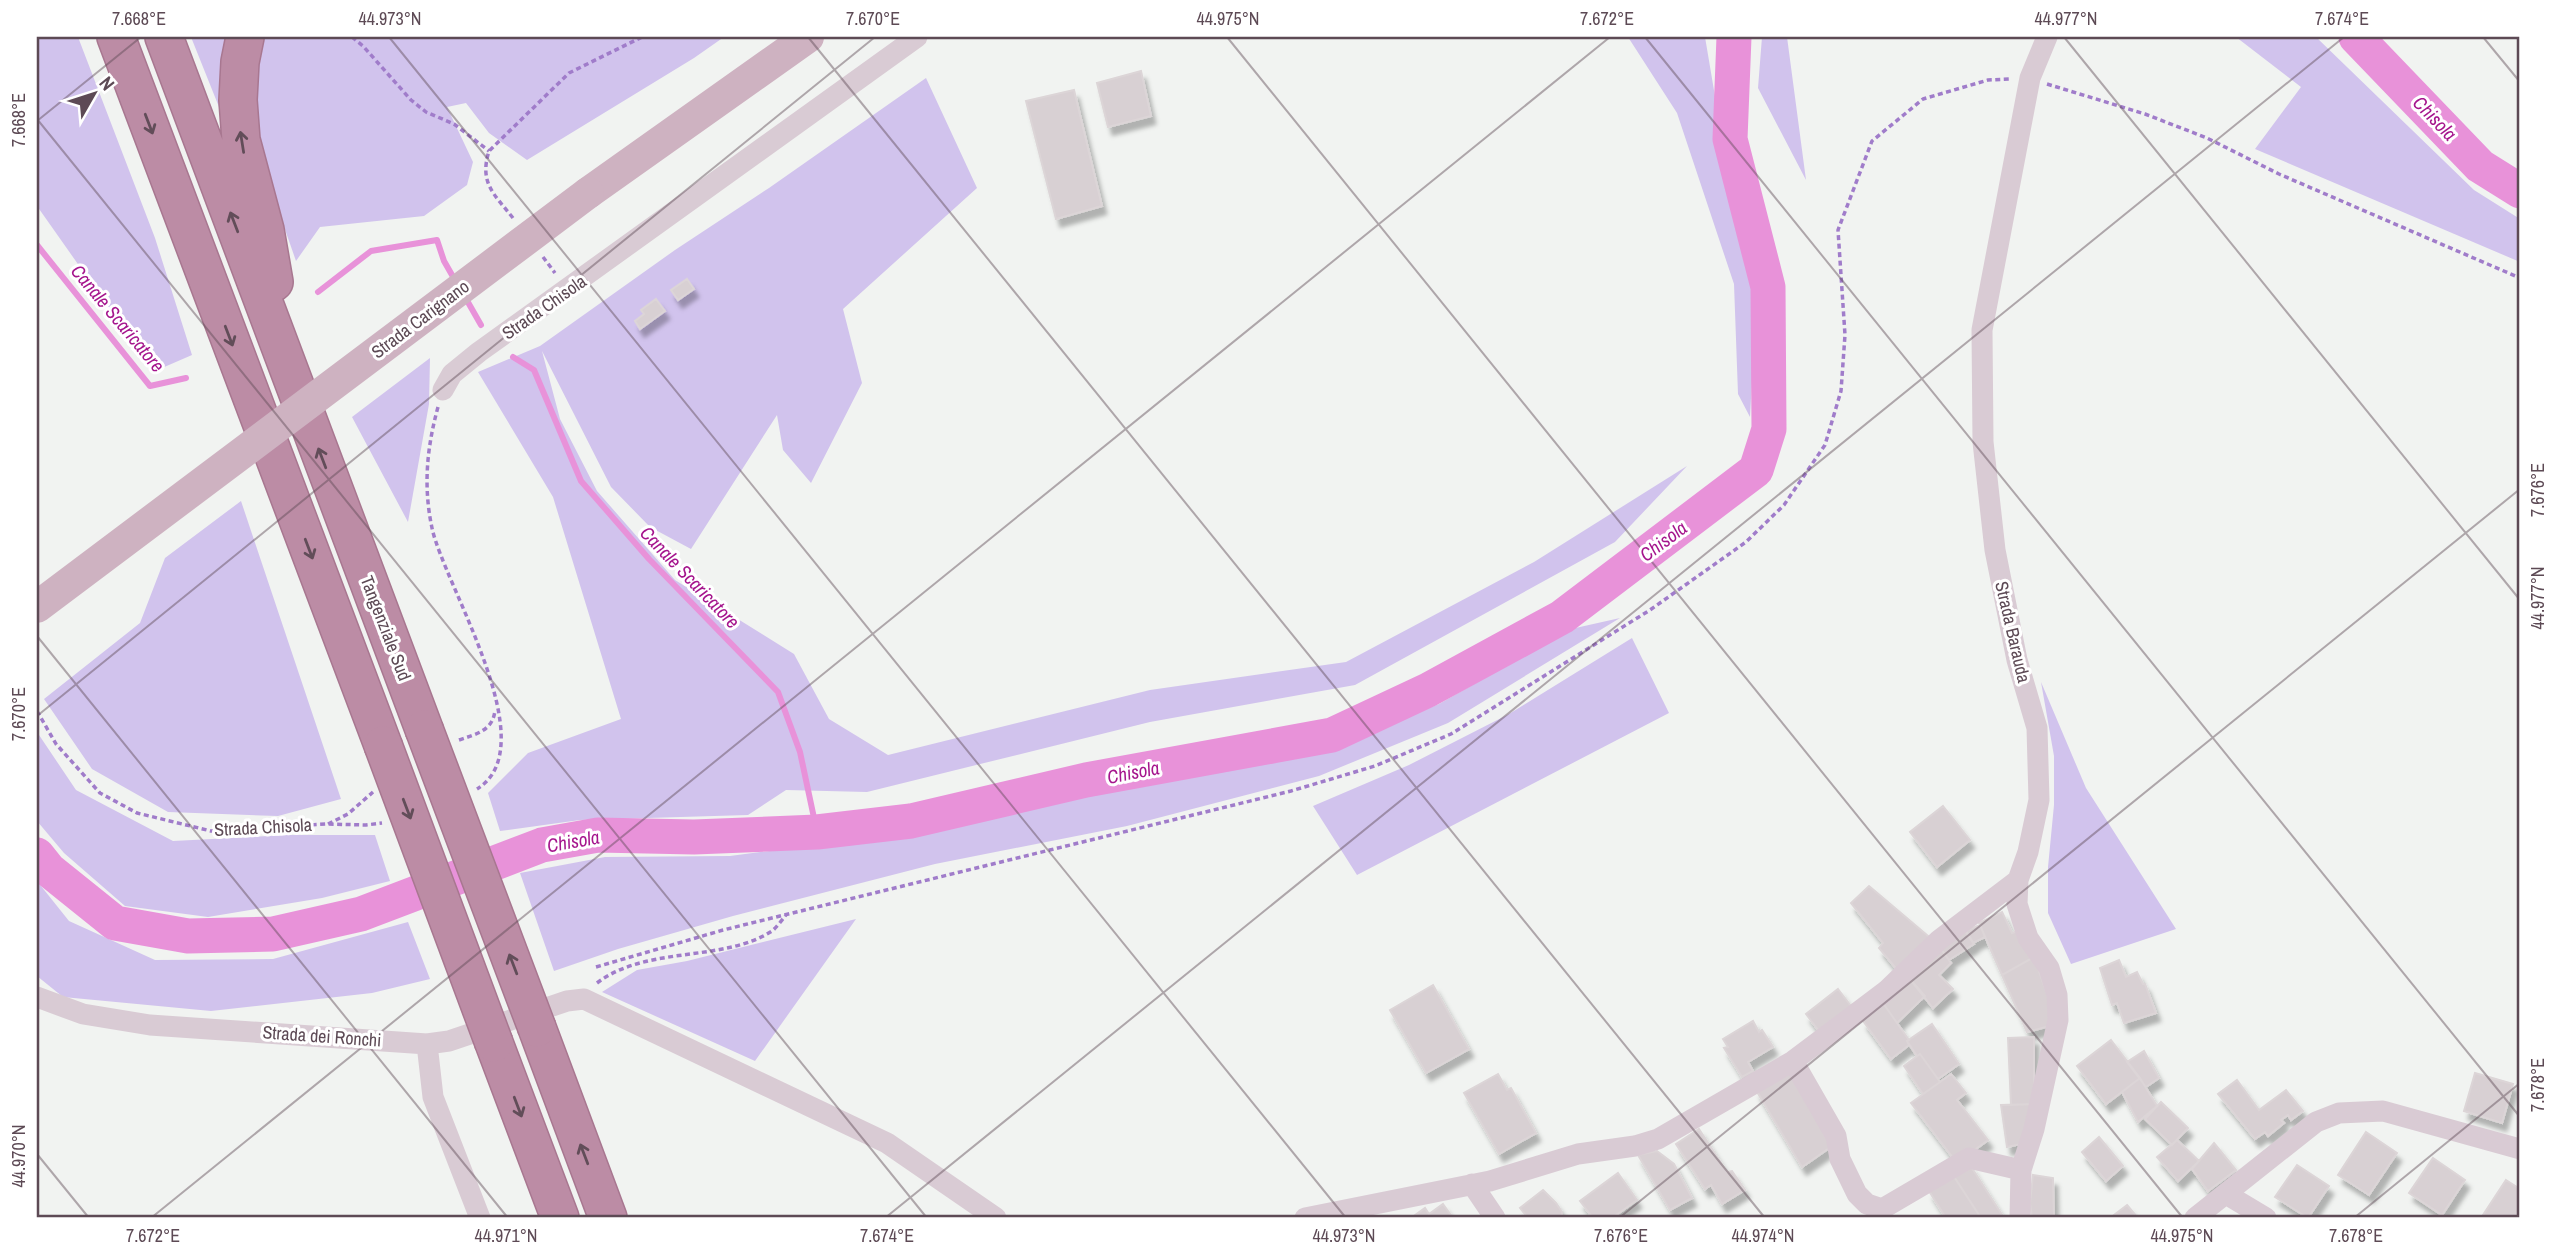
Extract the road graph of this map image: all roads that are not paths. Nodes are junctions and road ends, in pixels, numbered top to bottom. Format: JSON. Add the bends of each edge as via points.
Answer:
{"nodes":[{"id":1,"x":116,"y":37,"type":"edge"},
{"id":2,"x":164,"y":37,"type":"edge"},
{"id":3,"x":244,"y":37,"type":"edge"},
{"id":4,"x":808,"y":37,"type":"edge"},
{"id":5,"x":917,"y":37,"type":"edge"},
{"id":6,"x":2047,"y":37,"type":"edge"},
{"id":7,"x":291,"y":376,"type":"junction"},
{"id":8,"x":443,"y":390,"type":"road end"},
{"id":9,"x":37,"y":607,"type":"edge"},
{"id":10,"x":2018,"y":880,"type":"junction"},
{"id":11,"x":37,"y":997,"type":"edge"},
{"id":12,"x":427,"y":1044,"type":"junction"},
{"id":13,"x":1793,"y":1061,"type":"junction"},
{"id":14,"x":2520,"y":1149,"type":"edge"},
{"id":15,"x":2021,"y":1170,"type":"junction"},
{"id":16,"x":1472,"y":1184,"type":"junction"},
{"id":17,"x":2226,"y":1194,"type":"junction"},
{"id":18,"x":480,"y":1218,"type":"edge"},
{"id":19,"x":561,"y":1218,"type":"edge"},
{"id":20,"x":608,"y":1218,"type":"edge"},
{"id":21,"x":996,"y":1218,"type":"edge"},
{"id":22,"x":1305,"y":1218,"type":"edge"},
{"id":23,"x":1494,"y":1218,"type":"edge"},
{"id":24,"x":2020,"y":1218,"type":"edge"},
{"id":25,"x":2195,"y":1218,"type":"edge"},
{"id":26,"x":2266,"y":1218,"type":"edge"}],
"edges":[{"from":1,"to":19,"type":"highway","one_way":true,"bridge":true},
{"from":7,"to":2,"type":"highway","name":"Tangenziale Sud","one_way":true},
{"from":7,"to":3,"type":"highway","one_way":true,"via":[[265,230],[242,140],[238,100]]},
{"from":4,"to":9,"type":"main road","name":"Strada Carignano","bridge":true,"via":[[588,193]]},
{"from":5,"to":8,"type":"street","name":"Strada Chisola","via":[[470,359],[452,374]]},
{"from":6,"to":10,"type":"street","name":"Strada Barauda","via":[[2030,78],[1982,330],[1983,442],[1995,550],[2017,660],[2037,727],[2039,800]]},
{"from":20,"to":7,"type":"highway","name":"Tangenziale Sud","one_way":true,"bridge":true},
{"from":10,"to":13,"type":"street","via":[[1939,940],[1886,991]]},
{"from":10,"to":15,"type":"street","name":"Strada Barauda","via":[[2017,904],[2028,938],[2049,968],[2058,1020]]},
{"from":11,"to":12,"type":"street","name":"Strada dei Ronchi","via":[[83,1014],[150,1025]]},
{"from":12,"to":18,"type":"street","via":[[433,1097]]},
{"from":12,"to":21,"type":"street","name":"Strada dei Ronchi","via":[[584,999],[887,1143]]},
{"from":13,"to":15,"type":"street","via":[[1836,1136],[1840,1159],[1867,1205],[1882,1209],[1969,1158]]},
{"from":13,"to":16,"type":"street","via":[[1658,1139],[1578,1154]]},
{"from":14,"to":17,"type":"street","via":[[2383,1111],[2339,1112],[2316,1122]]},
{"from":15,"to":24,"type":"street","name":"Strada Barauda"},
{"from":16,"to":22,"type":"street"},
{"from":16,"to":23,"type":"street"},
{"from":17,"to":25,"type":"street"},
{"from":17,"to":26,"type":"street"}]}
